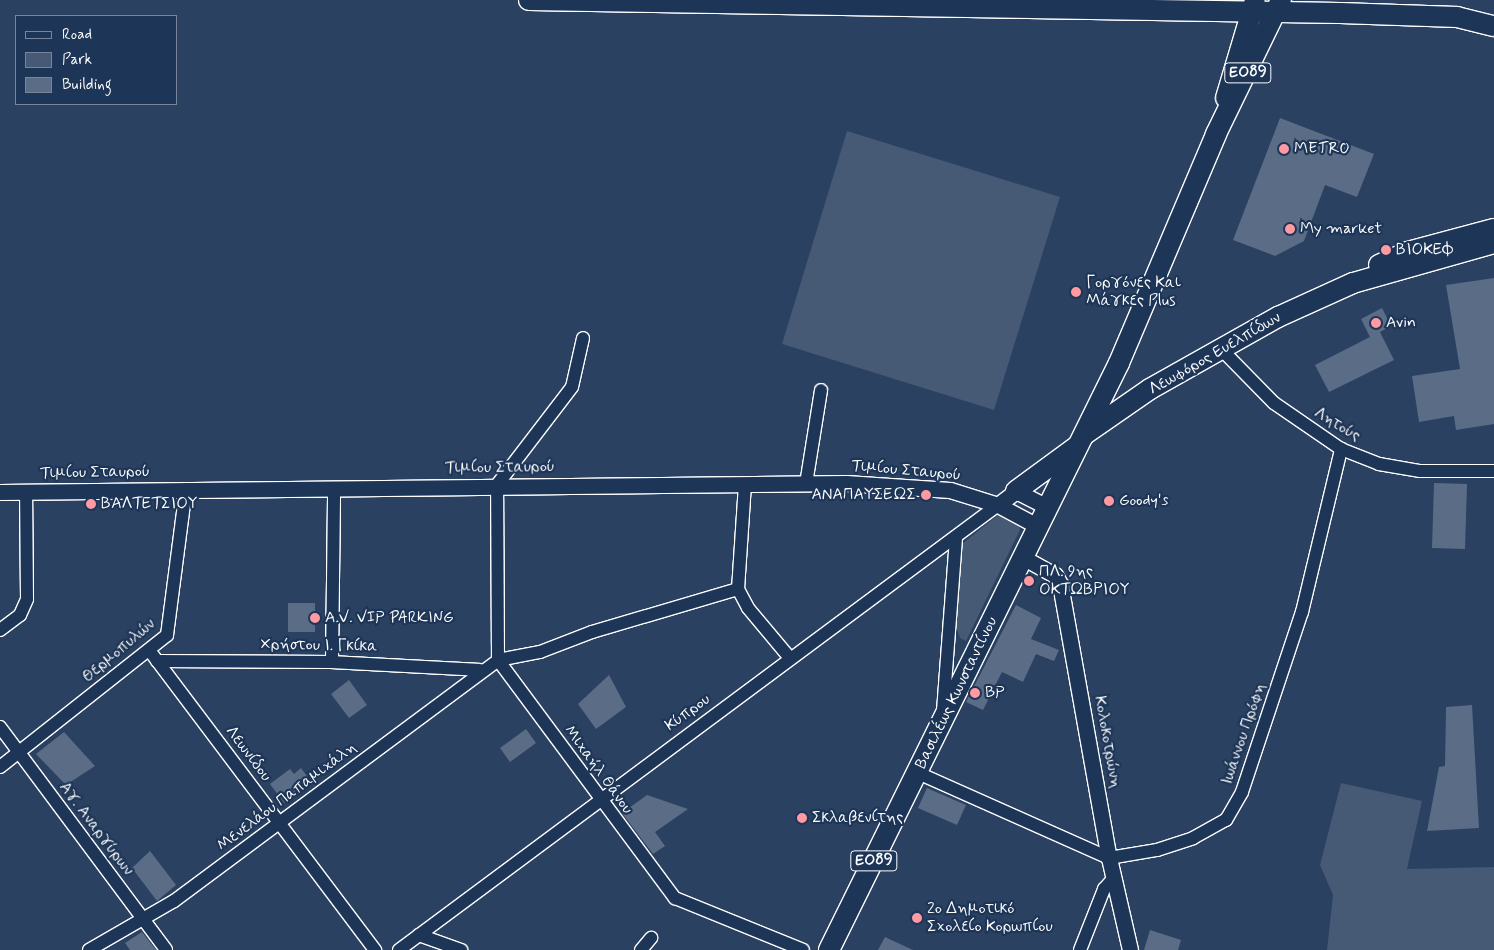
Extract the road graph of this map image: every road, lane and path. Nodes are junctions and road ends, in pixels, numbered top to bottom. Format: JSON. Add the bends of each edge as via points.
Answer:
{"nodes":[{"id":1,"x":530,"y":0,"type":"edge"},
{"id":2,"x":1253,"y":6,"type":"edge"},
{"id":3,"x":1279,"y":6,"type":"edge"},
{"id":4,"x":1494,"y":26,"type":"edge"},
{"id":5,"x":1216,"y":134,"type":"junction"},
{"id":6,"x":1494,"y":229,"type":"edge"},
{"id":7,"x":1494,"y":243,"type":"edge"},
{"id":8,"x":1353,"y":283,"type":"junction"},
{"id":9,"x":583,"y":338,"type":"dead end"},
{"id":10,"x":1220,"y":348,"type":"junction"},
{"id":11,"x":821,"y":390,"type":"dead end"},
{"id":12,"x":1081,"y":440,"type":"junction"},
{"id":13,"x":1341,"y":449,"type":"junction"},
{"id":14,"x":1494,"y":471,"type":"edge"},
{"id":15,"x":745,"y":484,"type":"junction"},
{"id":16,"x":806,"y":484,"type":"junction"},
{"id":17,"x":497,"y":486,"type":"junction"},
{"id":18,"x":334,"y":488,"type":"junction"},
{"id":19,"x":186,"y":489,"type":"junction"},
{"id":20,"x":26,"y":491,"type":"junction"},
{"id":21,"x":1016,"y":491,"type":"junction"},
{"id":22,"x":0,"y":492,"type":"edge"},
{"id":23,"x":998,"y":505,"type":"junction"},
{"id":24,"x":1048,"y":507,"type":"junction"},
{"id":25,"x":1039,"y":526,"type":"junction"},
{"id":26,"x":956,"y":537,"type":"junction"},
{"id":27,"x":1024,"y":558,"type":"junction"},
{"id":28,"x":738,"y":589,"type":"junction"},
{"id":29,"x":0,"y":630,"type":"edge"},
{"id":30,"x":149,"y":650,"type":"junction"},
{"id":31,"x":790,"y":658,"type":"junction"},
{"id":32,"x":498,"y":660,"type":"junction"},
{"id":33,"x":157,"y":661,"type":"junction"},
{"id":34,"x":332,"y":662,"type":"junction"},
{"id":35,"x":480,"y":670,"type":"junction"},
{"id":36,"x":942,"y":724,"type":"junction"},
{"id":37,"x":0,"y":727,"type":"edge"},
{"id":38,"x":19,"y":752,"type":"junction"},
{"id":39,"x":0,"y":768,"type":"edge"},
{"id":40,"x":918,"y":773,"type":"junction"},
{"id":41,"x":598,"y":799,"type":"junction"},
{"id":42,"x":280,"y":824,"type":"junction"},
{"id":43,"x":1109,"y":858,"type":"junction"},
{"id":44,"x":1114,"y":878,"type":"junction"},
{"id":45,"x":144,"y":920,"type":"junction"},
{"id":46,"x":418,"y":934,"type":"junction"},
{"id":47,"x":651,"y":938,"type":"dead end"},
{"id":48,"x":90,"y":950,"type":"edge"},
{"id":49,"x":166,"y":950,"type":"edge"},
{"id":50,"x":374,"y":950,"type":"edge"},
{"id":51,"x":399,"y":950,"type":"edge"},
{"id":52,"x":461,"y":950,"type":"edge"},
{"id":53,"x":641,"y":950,"type":"edge"},
{"id":54,"x":803,"y":950,"type":"edge"},
{"id":55,"x":830,"y":950,"type":"edge"},
{"id":56,"x":1080,"y":950,"type":"edge"},
{"id":57,"x":1130,"y":950,"type":"edge"}],
"edges":[{"from":1,"to":2,"type":"main road"},
{"from":2,"to":3,"type":"main road"},
{"from":2,"to":5,"type":"main road","number":"ΕΟ89"},
{"from":3,"to":4,"type":"main road","via":[[1457,17]]},
{"from":3,"to":5,"type":"main road","number":"ΕΟ89"},
{"from":5,"to":12,"type":"main road","number":"ΕΟ89","via":[[1119,363]]},
{"from":6,"to":8,"type":"main road","name":"Λεωφόρος Ευελπίδων","via":[[1387,260]]},
{"from":7,"to":8,"type":"main road","name":"Λεωφόρος Ευελπίδων"},
{"from":8,"to":10,"type":"main road","name":"Λεωφόρος Ευελπίδων"},
{"from":9,"to":17,"type":"street","via":[[572,387]]},
{"from":10,"to":12,"type":"main road","name":"Λεωφόρος Ευελπίδων"},
{"from":10,"to":13,"type":"street","name":"Λητούς","via":[[1274,403]]},
{"from":11,"to":16,"type":"street"},
{"from":12,"to":21,"type":"main road","name":"Λεωφόρος Ευελπίδων"},
{"from":12,"to":24,"type":"main road","name":"Βασιλέως Κωνσταντίνου","number":"ΕΟ89"},
{"from":13,"to":14,"type":"street","name":"Λητούς","via":[[1379,464],[1420,472]]},
{"from":13,"to":43,"type":"street","name":"Ιωάννου Πρόφη","via":[[1302,612],[1242,792],[1226,820],[1193,838],[1157,850]]},
{"from":15,"to":16,"type":"street","name":"Τιμίου Σταυρού"},
{"from":15,"to":17,"type":"street","name":"Τιμίου Σταυρού"},
{"from":15,"to":28,"type":"street"},
{"from":16,"to":23,"type":"street","name":"Τιμίου Σταυρού","via":[[950,490]]},
{"from":17,"to":18,"type":"street","name":"Τιμίου Σταυρού"},
{"from":17,"to":32,"type":"street"},
{"from":18,"to":19,"type":"street","name":"Τιμίου Σταυρού"},
{"from":18,"to":34,"type":"street"},
{"from":19,"to":20,"type":"street","name":"Τιμίου Σταυρού"},
{"from":19,"to":30,"type":"street","name":"Θερμοπυλών","via":[[171,628]]},
{"from":20,"to":22,"type":"street","name":"Τιμίου Σταυρού"},
{"from":20,"to":29,"type":"street","via":[[27,599],[20,615]]},
{"from":21,"to":23,"type":"street"},
{"from":21,"to":24,"type":"street"},
{"from":23,"to":25,"type":"street","name":"Τιμίου Σταυρού"},
{"from":23,"to":26,"type":"street","name":"Κύπρου"},
{"from":24,"to":25,"type":"main road","name":"Βασιλέως Κωνσταντίνου","number":"ΕΟ89"},
{"from":25,"to":27,"type":"main road","name":"Βασιλέως Κωνσταντίνου","number":"ΕΟ89"},
{"from":26,"to":31,"type":"street","name":"Κύπρου"},
{"from":26,"to":36,"type":"street"},
{"from":27,"to":36,"type":"main road","name":"Βασιλέως Κωνσταντίνου","number":"ΕΟ89"},
{"from":27,"to":43,"type":"street","name":"Κολοκοτρώνη","via":[[1055,574],[1060,584]]},
{"from":28,"to":31,"type":"street","via":[[748,608]]},
{"from":28,"to":32,"type":"street","name":"Μενελάου Παπαμιχάλη","via":[[592,632],[540,652]]},
{"from":30,"to":33,"type":"street","name":"Λεωνίδου"},
{"from":30,"to":38,"type":"street","name":"Θερμοπυλών"},
{"from":31,"to":41,"type":"street","name":"Κύπρου"},
{"from":32,"to":35,"type":"street","name":"Μενελάου Παπαμιχάλη"},
{"from":32,"to":41,"type":"street","name":"Μιχαήλ Θάνου"},
{"from":33,"to":34,"type":"street","name":"Χρήστου Ι. Γκίκα"},
{"from":33,"to":42,"type":"street","name":"Λεωνίδου"},
{"from":34,"to":35,"type":"street","name":"Χρήστου Ι. Γκίκα"},
{"from":35,"to":42,"type":"street","name":"Μενελάου Παπαμιχάλη"},
{"from":36,"to":40,"type":"main road","name":"Βασιλέως Κωνσταντίνου","number":"ΕΟ89"},
{"from":37,"to":38,"type":"street","name":"Αγ. Αναργύρων"},
{"from":38,"to":39,"type":"street","name":"Θερμοπυλών"},
{"from":38,"to":45,"type":"street","name":"Αγ. Αναργύρων"},
{"from":40,"to":43,"type":"street"},
{"from":40,"to":55,"type":"main road","name":"Βασιλέως Κωνσταντίνου","number":"ΕΟ89"},
{"from":41,"to":46,"type":"street","name":"Κύπρου"},
{"from":41,"to":54,"type":"street","name":"Μιχαήλ Θάνου","via":[[675,898]]},
{"from":42,"to":45,"type":"street","name":"Μενελάου Παπαμιχάλη"},
{"from":42,"to":50,"type":"street","name":"Λεωνίδου"},
{"from":43,"to":44,"type":"street","name":"Κολοκοτρώνη"},
{"from":44,"to":56,"type":"street","via":[[1104,889]]},
{"from":44,"to":57,"type":"street","name":"Κολοκοτρώνη"},
{"from":45,"to":48,"type":"street","name":"Μενελάου Παπαμιχάλη"},
{"from":45,"to":49,"type":"street","name":"Αγ. Αναργύρων"},
{"from":46,"to":51,"type":"street","name":"Κύπρου"},
{"from":46,"to":52,"type":"street"},
{"from":47,"to":53,"type":"street"}]}
